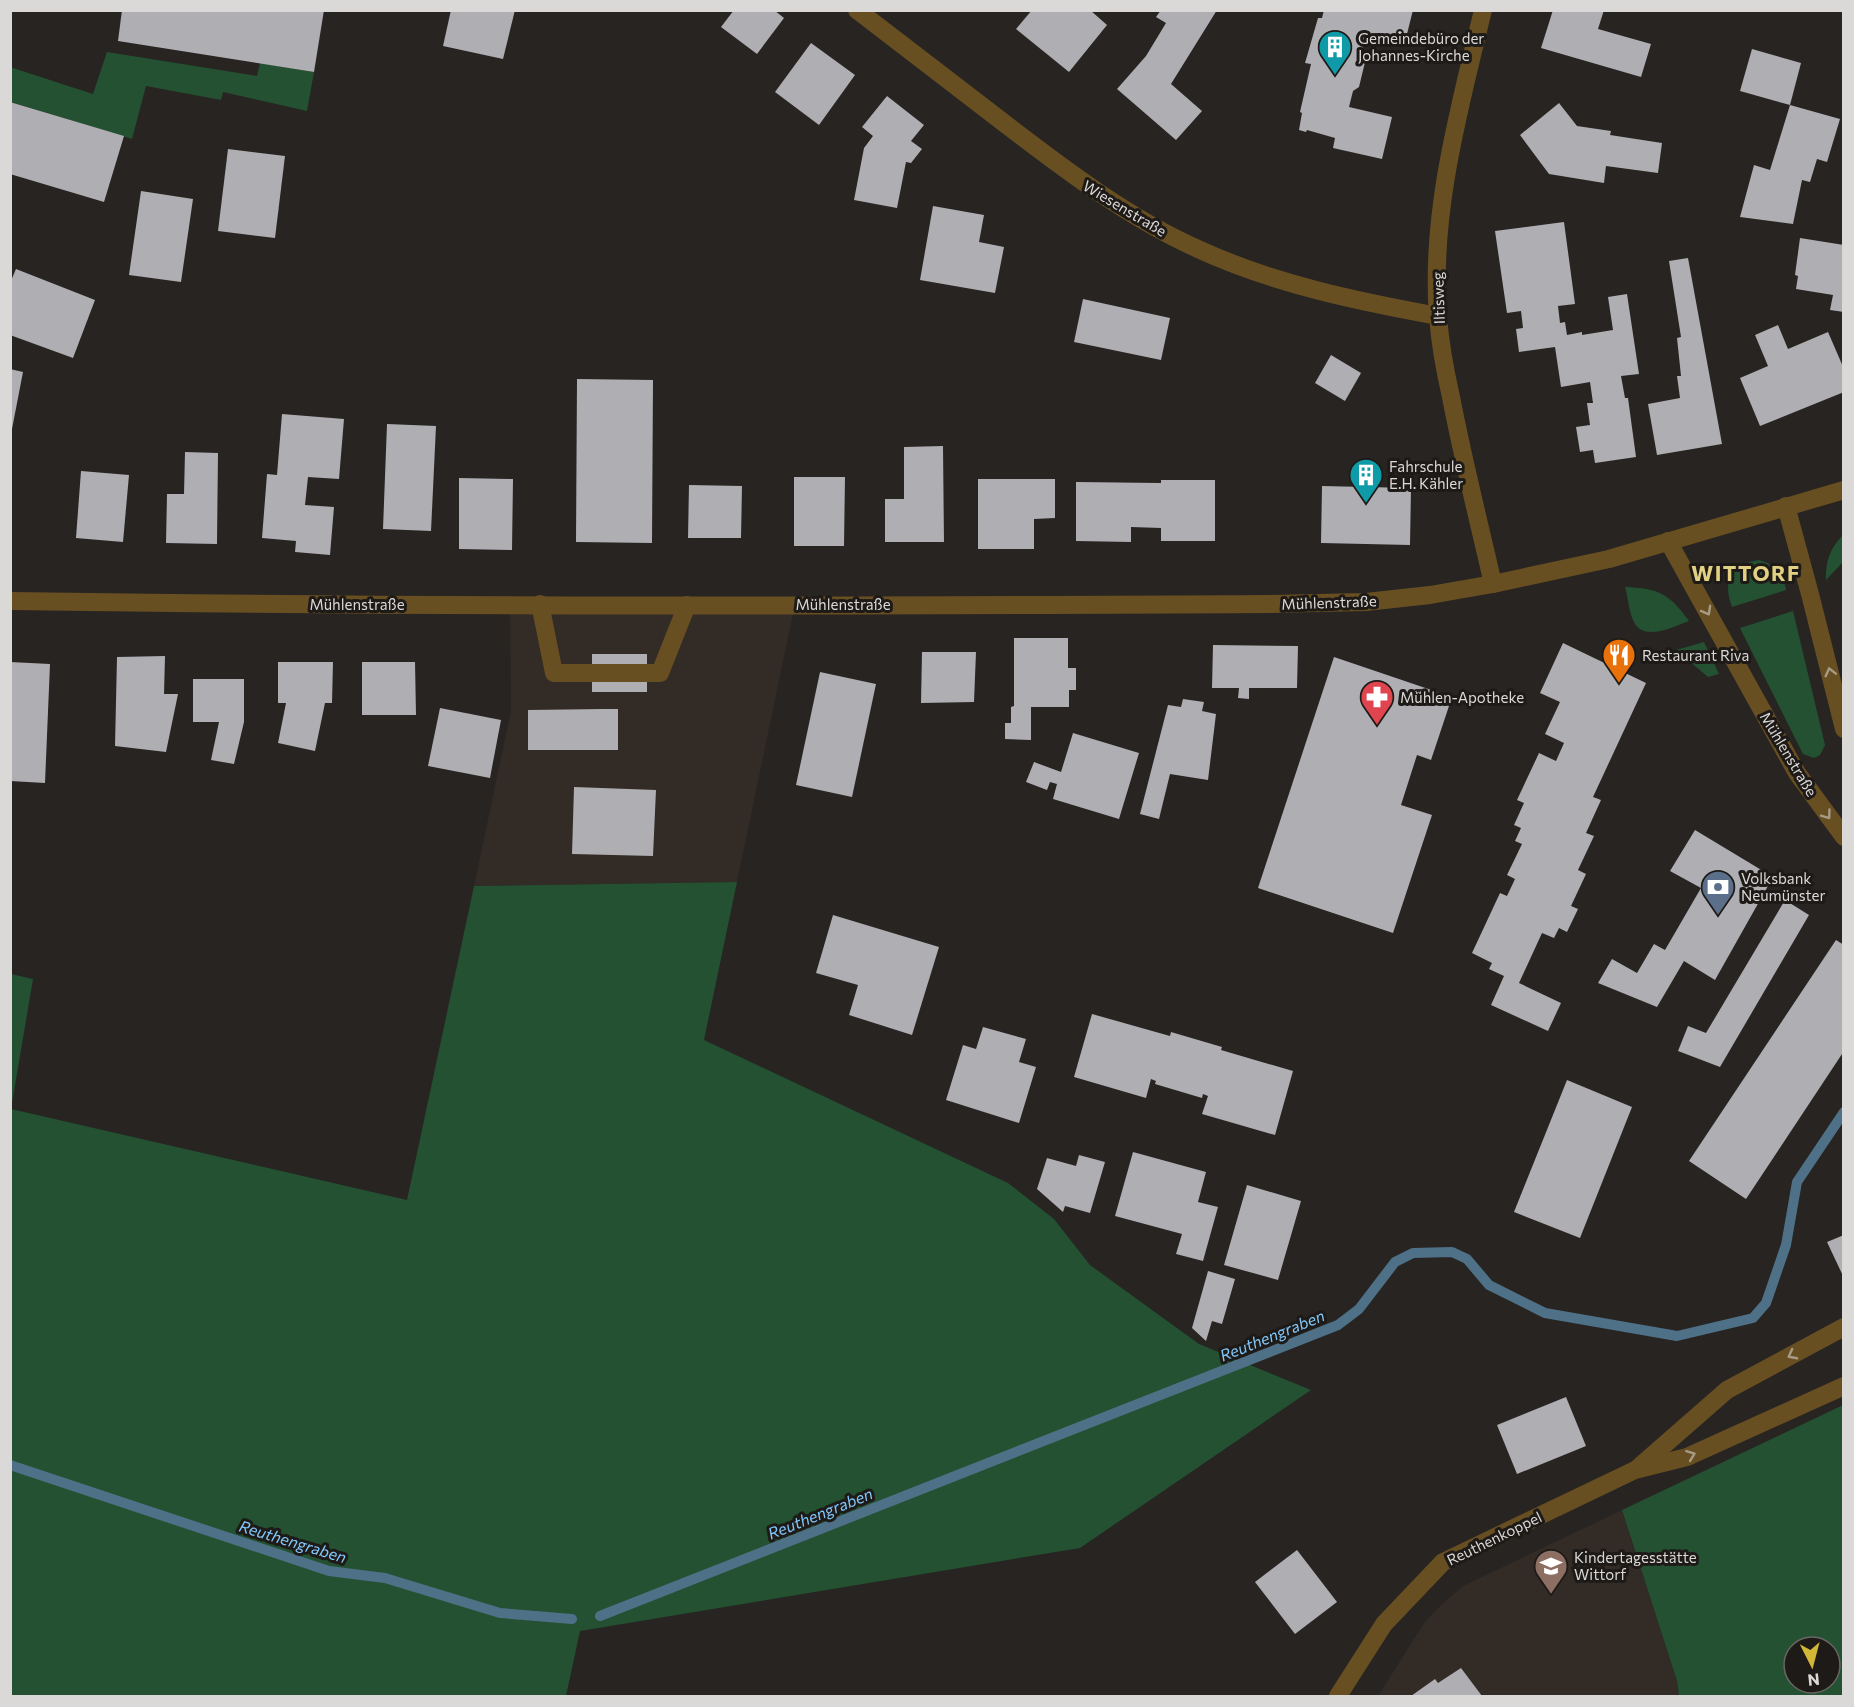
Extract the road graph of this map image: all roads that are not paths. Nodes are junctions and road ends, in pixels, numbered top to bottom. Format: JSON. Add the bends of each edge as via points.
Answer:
{"nodes":[{"id":1,"x":857,"y":10,"type":"edge"},
{"id":2,"x":1483,"y":10,"type":"edge"},
{"id":3,"x":1438,"y":316,"type":"junction"},
{"id":4,"x":1844,"y":490,"type":"edge"},
{"id":5,"x":1786,"y":506,"type":"junction"},
{"id":6,"x":1668,"y":541,"type":"junction"},
{"id":7,"x":1493,"y":584,"type":"junction"},
{"id":8,"x":10,"y":601,"type":"edge"},
{"id":9,"x":540,"y":604,"type":"junction"},
{"id":10,"x":687,"y":605,"type":"junction"},
{"id":11,"x":1844,"y":729,"type":"edge"},
{"id":12,"x":1844,"y":837,"type":"edge"},
{"id":13,"x":1844,"y":1327,"type":"edge"},
{"id":14,"x":1844,"y":1386,"type":"edge"},
{"id":15,"x":1635,"y":1470,"type":"junction"},
{"id":16,"x":1338,"y":1696,"type":"edge"}],
"edges":[{"from":1,"to":3,"type":"street","name":"Wiesenstraße","via":[[1073,175],[1141,220],[1250,271],[1314,290]]},
{"from":2,"to":3,"type":"street","name":"Iltisweg","via":[[1442,208]]},
{"from":3,"to":7,"type":"street","name":"Iltisweg","via":[[1456,425]]},
{"from":4,"to":5,"type":"street","name":"Mühlenstraße"},
{"from":5,"to":6,"type":"street","name":"Mühlenstraße"},
{"from":11,"to":5,"type":"street","one_way":true},
{"from":6,"to":7,"type":"street","name":"Mühlenstraße","via":[[1609,559]]},
{"from":6,"to":12,"type":"street","name":"Mühlenstraße","one_way":true,"via":[[1797,773]]},
{"from":7,"to":10,"type":"street","name":"Mühlenstraße","via":[[1377,601],[1301,604]]},
{"from":8,"to":9,"type":"street","name":"Mühlenstraße"},
{"from":9,"to":10,"type":"street","name":"Mühlenstraße"},
{"from":9,"to":10,"type":"street","via":[[554,673],[660,673]]},
{"from":13,"to":15,"type":"street","name":"Reuthenkoppel","one_way":true,"via":[[1727,1390]]},
{"from":15,"to":14,"type":"street","name":"Reuthenkoppel","one_way":true,"via":[[1687,1457]]},
{"from":15,"to":16,"type":"street","name":"Reuthenkoppel","via":[[1443,1562],[1383,1623]]}]}
